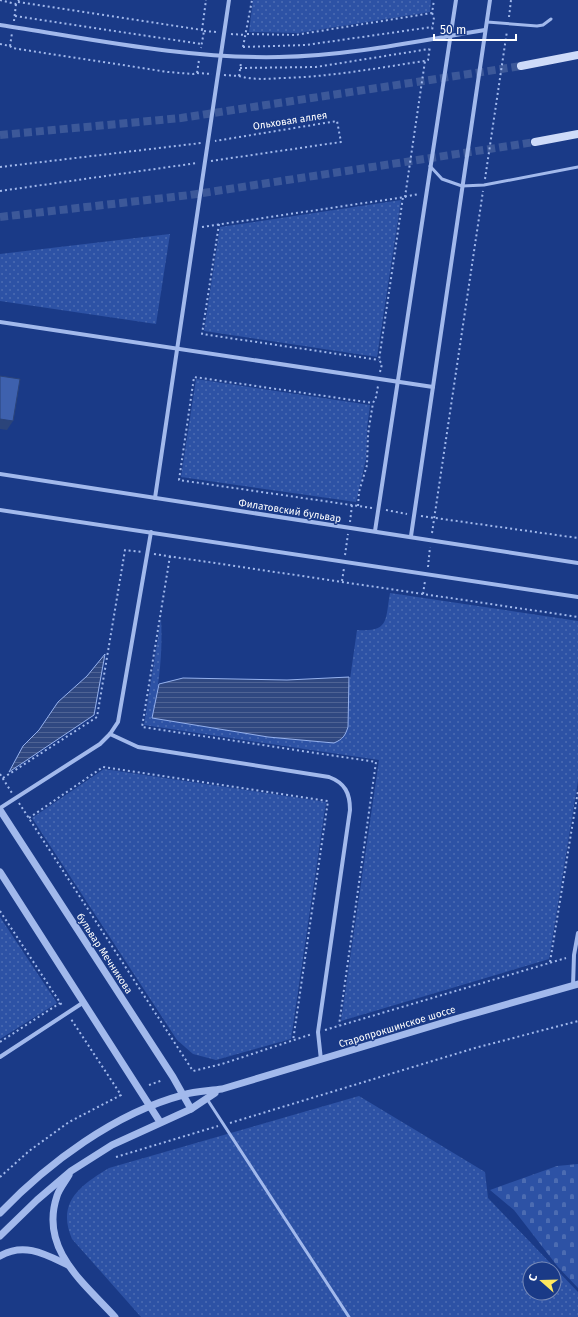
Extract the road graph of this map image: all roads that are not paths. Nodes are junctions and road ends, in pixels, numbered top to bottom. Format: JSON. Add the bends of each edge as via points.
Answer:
{"nodes":[{"id":1,"x":229,"y":0,"type":"edge"},
{"id":2,"x":456,"y":0,"type":"edge"},
{"id":3,"x":490,"y":0,"type":"edge"},
{"id":4,"x":551,"y":19,"type":"dead end"},
{"id":5,"x":487,"y":22,"type":"junction"},
{"id":6,"x":0,"y":25,"type":"edge"},
{"id":7,"x":486,"y":30,"type":"junction"},
{"id":8,"x":450,"y":36,"type":"junction"},
{"id":9,"x":578,"y":55,"type":"edge"},
{"id":10,"x":221,"y":56,"type":"junction"},
{"id":11,"x":521,"y":66,"type":"tunnel mouth"},
{"id":12,"x":578,"y":134,"type":"edge"},
{"id":13,"x":534,"y":142,"type":"tunnel mouth"},
{"id":14,"x":430,"y":166,"type":"junction"},
{"id":15,"x":578,"y":167,"type":"edge"},
{"id":16,"x":462,"y":186,"type":"junction"},
{"id":17,"x":0,"y":322,"type":"edge"},
{"id":18,"x":177,"y":349,"type":"junction"},
{"id":19,"x":398,"y":382,"type":"junction"},
{"id":20,"x":433,"y":387,"type":"junction"},
{"id":21,"x":0,"y":474,"type":"edge"},
{"id":22,"x":155,"y":498,"type":"junction"},
{"id":23,"x":0,"y":510,"type":"edge"},
{"id":24,"x":375,"y":531,"type":"junction"},
{"id":25,"x":151,"y":532,"type":"junction"},
{"id":26,"x":411,"y":536,"type":"junction"},
{"id":27,"x":578,"y":562,"type":"edge"},
{"id":28,"x":578,"y":597,"type":"edge"},
{"id":29,"x":110,"y":734,"type":"junction"},
{"id":30,"x":0,"y":809,"type":"edge"},
{"id":31,"x":0,"y":872,"type":"edge"},
{"id":32,"x":578,"y":933,"type":"edge"},
{"id":33,"x":575,"y":985,"type":"edge"},
{"id":34,"x":84,"y":1002,"type":"junction"},
{"id":35,"x":0,"y":1057,"type":"edge"},
{"id":36,"x":321,"y":1060,"type":"junction"},
{"id":37,"x":222,"y":1090,"type":"junction"},
{"id":38,"x":184,"y":1094,"type":"junction"},
{"id":39,"x":206,"y":1097,"type":"junction"},
{"id":40,"x":150,"y":1106,"type":"junction"},
{"id":41,"x":191,"y":1108,"type":"junction"},
{"id":42,"x":160,"y":1122,"type":"junction"},
{"id":43,"x":71,"y":1170,"type":"junction"},
{"id":44,"x":0,"y":1213,"type":"edge"},
{"id":45,"x":0,"y":1236,"type":"edge"},
{"id":46,"x":0,"y":1256,"type":"edge"},
{"id":47,"x":68,"y":1265,"type":"junction"},
{"id":48,"x":115,"y":1317,"type":"edge"},
{"id":49,"x":349,"y":1317,"type":"edge"}],
"edges":[{"from":1,"to":10,"type":"street"},
{"from":2,"to":8,"type":"street"},
{"from":3,"to":5,"type":"street"},
{"from":4,"to":5,"type":"lane","via":[[537,26]]},
{"from":5,"to":7,"type":"street"},
{"from":6,"to":10,"type":"street","via":[[185,53]]},
{"from":7,"to":8,"type":"street"},
{"from":7,"to":16,"type":"street"},
{"from":8,"to":10,"type":"street","via":[[331,53],[285,57]]},
{"from":8,"to":14,"type":"street"},
{"from":9,"to":11,"type":"main road"},
{"from":10,"to":18,"type":"street"},
{"from":12,"to":13,"type":"main road"},
{"from":14,"to":16,"type":"lane","via":[[442,179]]},
{"from":14,"to":19,"type":"street"},
{"from":15,"to":16,"type":"lane"},
{"from":16,"to":20,"type":"street"},
{"from":17,"to":18,"type":"street"},
{"from":18,"to":19,"type":"street"},
{"from":18,"to":22,"type":"street"},
{"from":19,"to":20,"type":"street"},
{"from":19,"to":24,"type":"street"},
{"from":20,"to":26,"type":"street"},
{"from":21,"to":22,"type":"street","name":"Филатовский бульвар"},
{"from":22,"to":24,"type":"street","name":"Филатовский бульвар"},
{"from":23,"to":25,"type":"street"},
{"from":24,"to":26,"type":"street","name":"Филатовский бульвар"},
{"from":25,"to":28,"type":"street"},
{"from":25,"to":29,"type":"street","via":[[120,717]]},
{"from":26,"to":27,"type":"street","name":"Филатовский бульвар"},
{"from":29,"to":30,"type":"street","via":[[100,744]]},
{"from":29,"to":36,"type":"street","via":[[138,747],[329,777],[341,783],[346,789],[350,810],[318,1032]]},
{"from":30,"to":38,"type":"street","name":"бульвар Мечникова"},
{"from":31,"to":34,"type":"street"},
{"from":32,"to":33,"type":"street","via":[[574,955]]},
{"from":33,"to":36,"type":"street","name":"Старопрокшинское шоссе"},
{"from":34,"to":35,"type":"street"},
{"from":34,"to":40,"type":"street"},
{"from":36,"to":37,"type":"street","name":"Старопрокшинское шоссе"},
{"from":37,"to":38,"type":"street","name":"Старопрокшинское шоссе"},
{"from":37,"to":39,"type":"street","name":"Старопрокшинское шоссе"},
{"from":38,"to":40,"type":"street","name":"Старопрокшинское шоссе"},
{"from":38,"to":41,"type":"street","name":"бульвар Мечникова"},
{"from":39,"to":41,"type":"street","name":"Старопрокшинское шоссе"},
{"from":39,"to":49,"type":"lane"},
{"from":40,"to":42,"type":"street"},
{"from":40,"to":44,"type":"street","name":"Старопрокшинское шоссе","via":[[96,1134],[72,1150],[25,1186]]},
{"from":41,"to":42,"type":"street","name":"Старопрокшинское шоссе"},
{"from":42,"to":43,"type":"street","name":"Старопрокшинское шоссе","via":[[112,1145]]},
{"from":43,"to":45,"type":"street","name":"Старопрокшинское шоссе"},
{"from":43,"to":47,"type":"street","via":[[57,1196],[52,1217],[53,1233],[58,1248]]},
{"from":46,"to":47,"type":"street","via":[[18,1249],[32,1249]]},
{"from":47,"to":48,"type":"street"}]}
